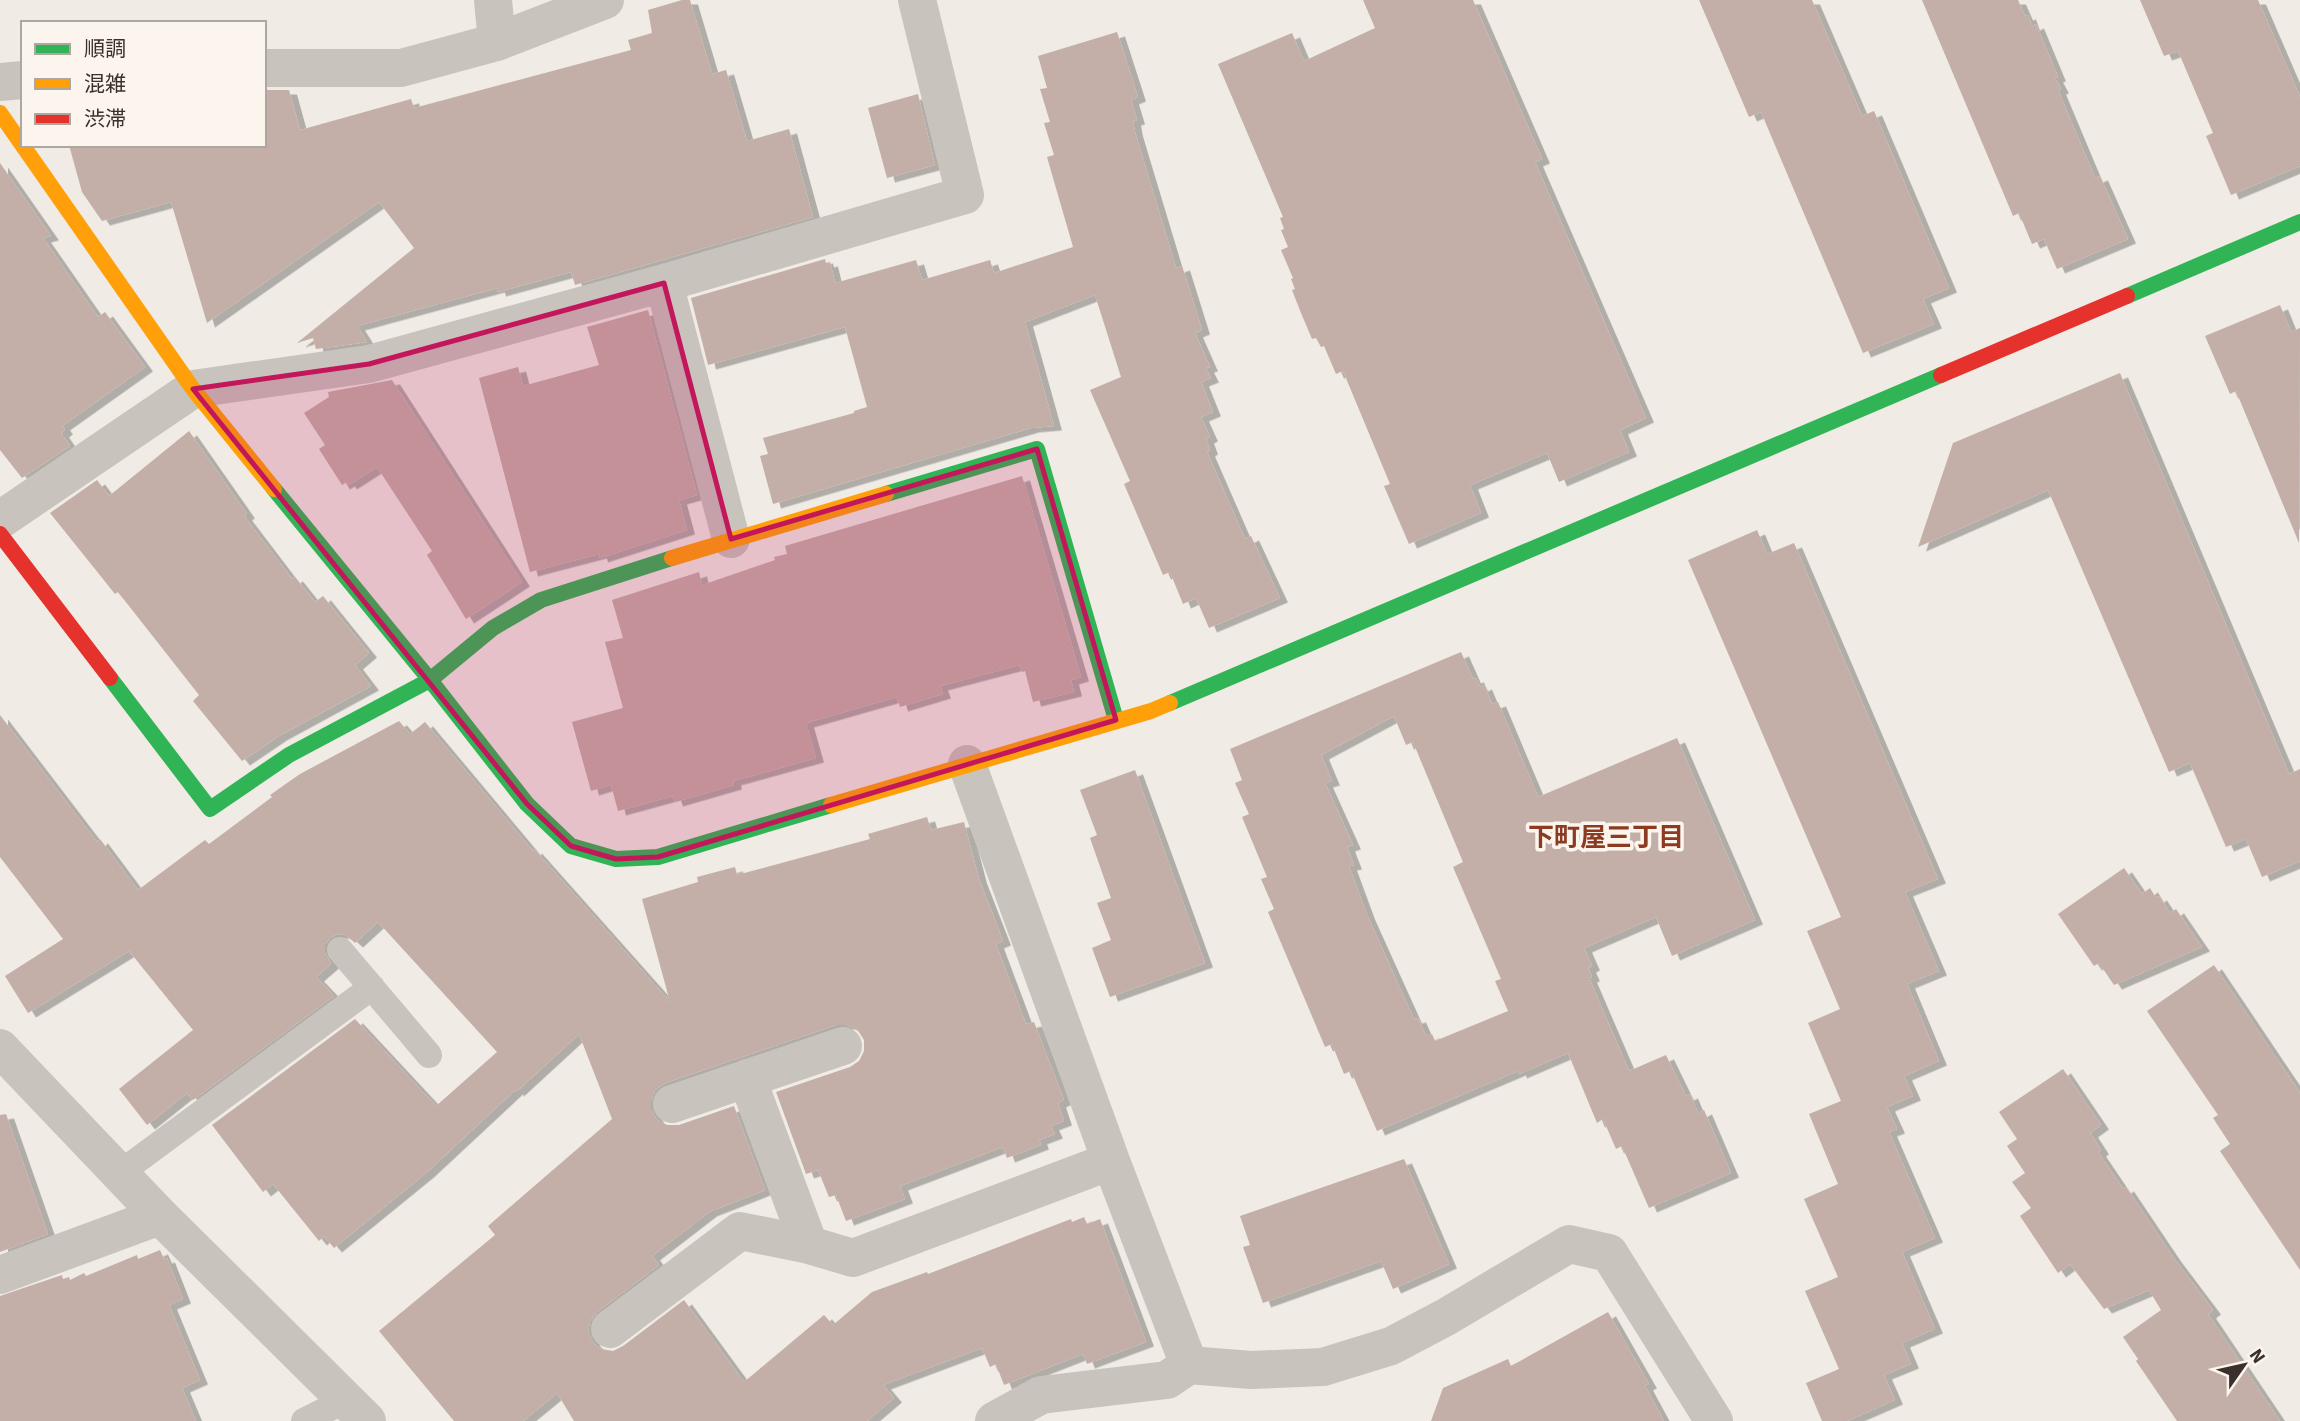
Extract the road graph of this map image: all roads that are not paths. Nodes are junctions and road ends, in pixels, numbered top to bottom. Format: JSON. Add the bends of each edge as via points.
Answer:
{"nodes":[{"id":1,"x":493,"y":0,"type":"edge"},
{"id":2,"x":605,"y":0,"type":"edge"},
{"id":3,"x":917,"y":0,"type":"edge"},
{"id":4,"x":497,"y":43,"type":"junction"},
{"id":5,"x":266,"y":68,"type":"edge"},
{"id":6,"x":21,"y":80,"type":"edge"},
{"id":7,"x":0,"y":82,"type":"edge"},
{"id":8,"x":0,"y":113,"type":"edge"},
{"id":9,"x":21,"y":143,"type":"edge"},
{"id":10,"x":24,"y":147,"type":"edge"},
{"id":11,"x":2300,"y":222,"type":"edge"},
{"id":12,"x":664,"y":283,"type":"junction"},
{"id":13,"x":193,"y":388,"type":"junction"},
{"id":14,"x":0,"y":520,"type":"edge"},
{"id":15,"x":0,"y":534,"type":"edge"},
{"id":16,"x":731,"y":539,"type":"junction"},
{"id":17,"x":430,"y":680,"type":"junction"},
{"id":18,"x":1116,"y":720,"type":"junction"},
{"id":19,"x":967,"y":764,"type":"junction"},
{"id":20,"x":340,"y":950,"type":"dead end"},
{"id":21,"x":372,"y":987,"type":"junction"},
{"id":22,"x":843,"y":1046,"type":"dead end"},
{"id":23,"x":0,"y":1048,"type":"edge"},
{"id":24,"x":429,"y":1055,"type":"dead end"},
{"id":25,"x":747,"y":1078,"type":"junction"},
{"id":26,"x":672,"y":1104,"type":"dead end"},
{"id":27,"x":1111,"y":1161,"type":"junction"},
{"id":28,"x":120,"y":1174,"type":"junction"},
{"id":29,"x":160,"y":1216,"type":"junction"},
{"id":30,"x":809,"y":1245,"type":"junction"},
{"id":31,"x":0,"y":1275,"type":"edge"},
{"id":32,"x":610,"y":1329,"type":"dead end"},
{"id":33,"x":1189,"y":1365,"type":"junction"},
{"id":34,"x":356,"y":1410,"type":"edge"},
{"id":35,"x":304,"y":1421,"type":"edge"},
{"id":36,"x":994,"y":1421,"type":"edge"},
{"id":37,"x":1714,"y":1421,"type":"edge"}],
"edges":[{"from":1,"to":4,"type":"street"},
{"from":2,"to":4,"type":"street"},
{"from":3,"to":12,"type":"street","via":[[965,195]]},
{"from":4,"to":5,"type":"street","via":[[401,68]]},
{"from":6,"to":7,"type":"street"},
{"from":8,"to":9,"type":"street"},
{"from":10,"to":13,"type":"street"},
{"from":11,"to":18,"type":"street","via":[[1151,711]]},
{"from":12,"to":13,"type":"street","via":[[369,364]]},
{"from":12,"to":16,"type":"street"},
{"from":13,"to":14,"type":"street"},
{"from":13,"to":17,"type":"street"},
{"from":15,"to":17,"type":"street","via":[[210,809],[289,755]]},
{"from":16,"to":17,"type":"street","via":[[541,600],[493,628]]},
{"from":16,"to":18,"type":"street","via":[[1037,449]]},
{"from":17,"to":19,"type":"street","via":[[527,804],[572,846],[616,859],[658,857]]},
{"from":18,"to":19,"type":"street"},
{"from":19,"to":27,"type":"street"},
{"from":20,"to":21,"type":"lane"},
{"from":21,"to":24,"type":"lane"},
{"from":21,"to":28,"type":"lane"},
{"from":22,"to":25,"type":"street"},
{"from":23,"to":28,"type":"street"},
{"from":25,"to":26,"type":"street"},
{"from":25,"to":30,"type":"street"},
{"from":27,"to":30,"type":"street","via":[[853,1258]]},
{"from":27,"to":33,"type":"street"},
{"from":28,"to":29,"type":"street"},
{"from":29,"to":31,"type":"street"},
{"from":29,"to":34,"type":"street"},
{"from":30,"to":32,"type":"street","via":[[740,1231]]},
{"from":33,"to":36,"type":"street","via":[[1167,1380],[1041,1395]]},
{"from":33,"to":37,"type":"street","via":[[1251,1370],[1323,1367],[1391,1346],[1569,1244],[1609,1253]]},
{"from":34,"to":35,"type":"lane"}]}
